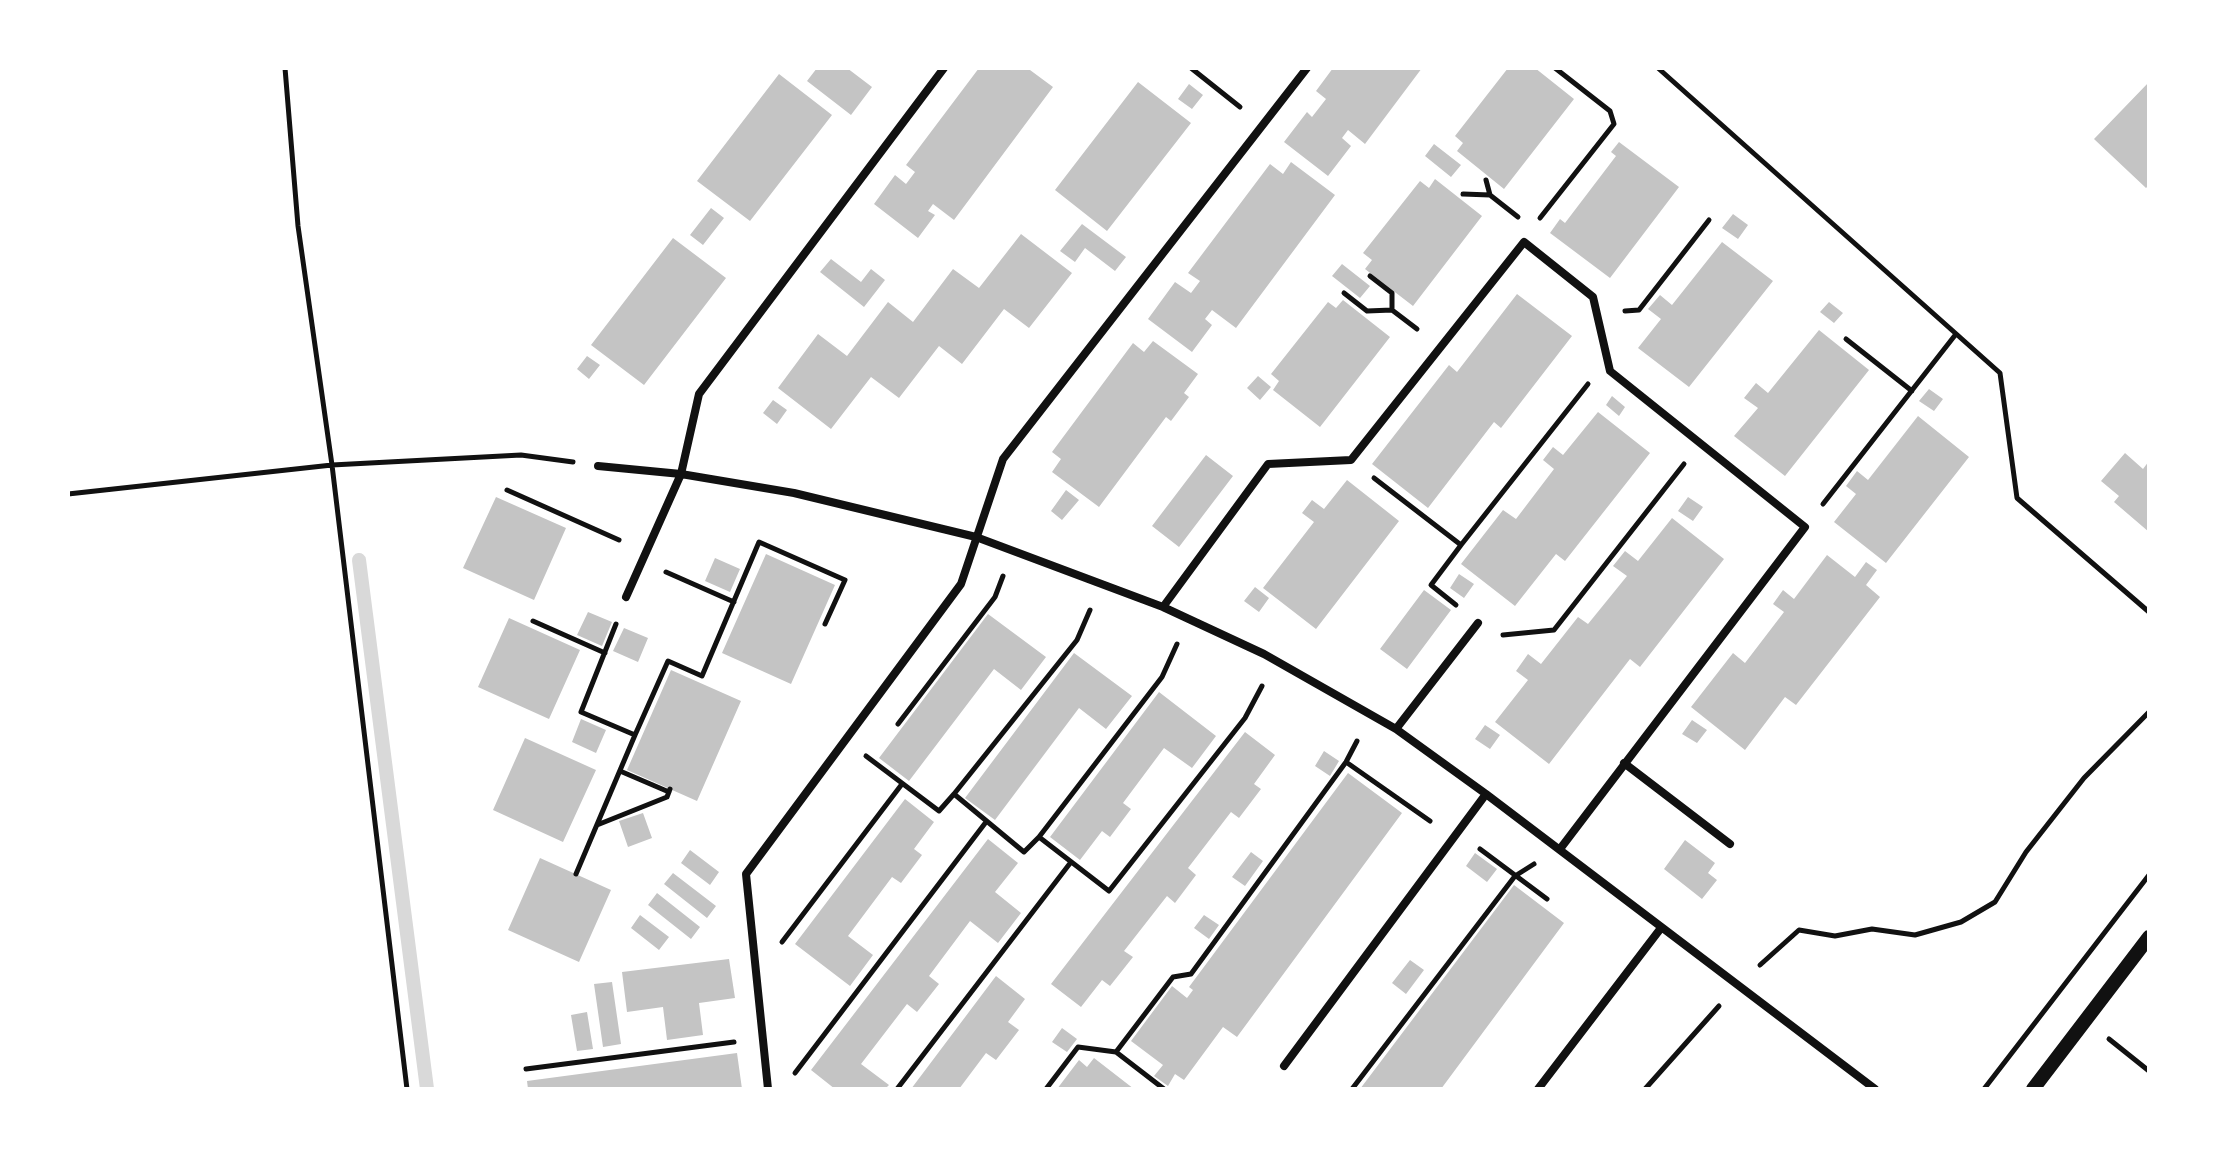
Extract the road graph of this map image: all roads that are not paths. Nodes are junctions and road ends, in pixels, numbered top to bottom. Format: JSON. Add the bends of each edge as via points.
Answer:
{"nodes":[{"id":1,"x":944,"y":68,"type":"edge"},
{"id":2,"x":1307,"y":68,"type":"edge"},
{"id":3,"x":598,"y":466,"type":"road end"},
{"id":4,"x":681,"y":474,"type":"junction"},
{"id":5,"x":976,"y":537,"type":"junction"},
{"id":6,"x":626,"y":597,"type":"road end"},
{"id":7,"x":1163,"y":607,"type":"junction"},
{"id":8,"x":1478,"y":623,"type":"dead end"},
{"id":9,"x":1396,"y":729,"type":"junction"},
{"id":10,"x":1624,"y":763,"type":"junction"},
{"id":11,"x":1486,"y":794,"type":"junction"},
{"id":12,"x":1730,"y":844,"type":"dead end"},
{"id":13,"x":1560,"y":849,"type":"junction"},
{"id":14,"x":1661,"y":928,"type":"junction"},
{"id":15,"x":2149,"y":937,"type":"edge"},
{"id":16,"x":1284,"y":1066,"type":"dead end"},
{"id":17,"x":768,"y":1089,"type":"edge"},
{"id":18,"x":1538,"y":1089,"type":"edge"},
{"id":19,"x":1875,"y":1089,"type":"edge"},
{"id":20,"x":2033,"y":1089,"type":"edge"}],
"edges":[{"from":1,"to":4,"type":"street","via":[[699,394]]},
{"from":2,"to":5,"type":"street","via":[[1003,459]]},
{"from":3,"to":4,"type":"street"},
{"from":4,"to":5,"type":"street","via":[[794,493]]},
{"from":4,"to":6,"type":"street"},
{"from":5,"to":7,"type":"street"},
{"from":5,"to":17,"type":"street","via":[[961,584],[746,874]]},
{"from":7,"to":9,"type":"street","via":[[1264,654]]},
{"from":7,"to":10,"type":"street","via":[[1268,464],[1351,460],[1524,242],[1593,297],[1610,371],[1805,527]]},
{"from":8,"to":9,"type":"street"},
{"from":9,"to":11,"type":"street"},
{"from":10,"to":12,"type":"street"},
{"from":10,"to":13,"type":"street"},
{"from":11,"to":13,"type":"street"},
{"from":11,"to":16,"type":"street"},
{"from":13,"to":14,"type":"street"},
{"from":14,"to":18,"type":"street"},
{"from":14,"to":19,"type":"street"},
{"from":15,"to":20,"type":"street"}]}
